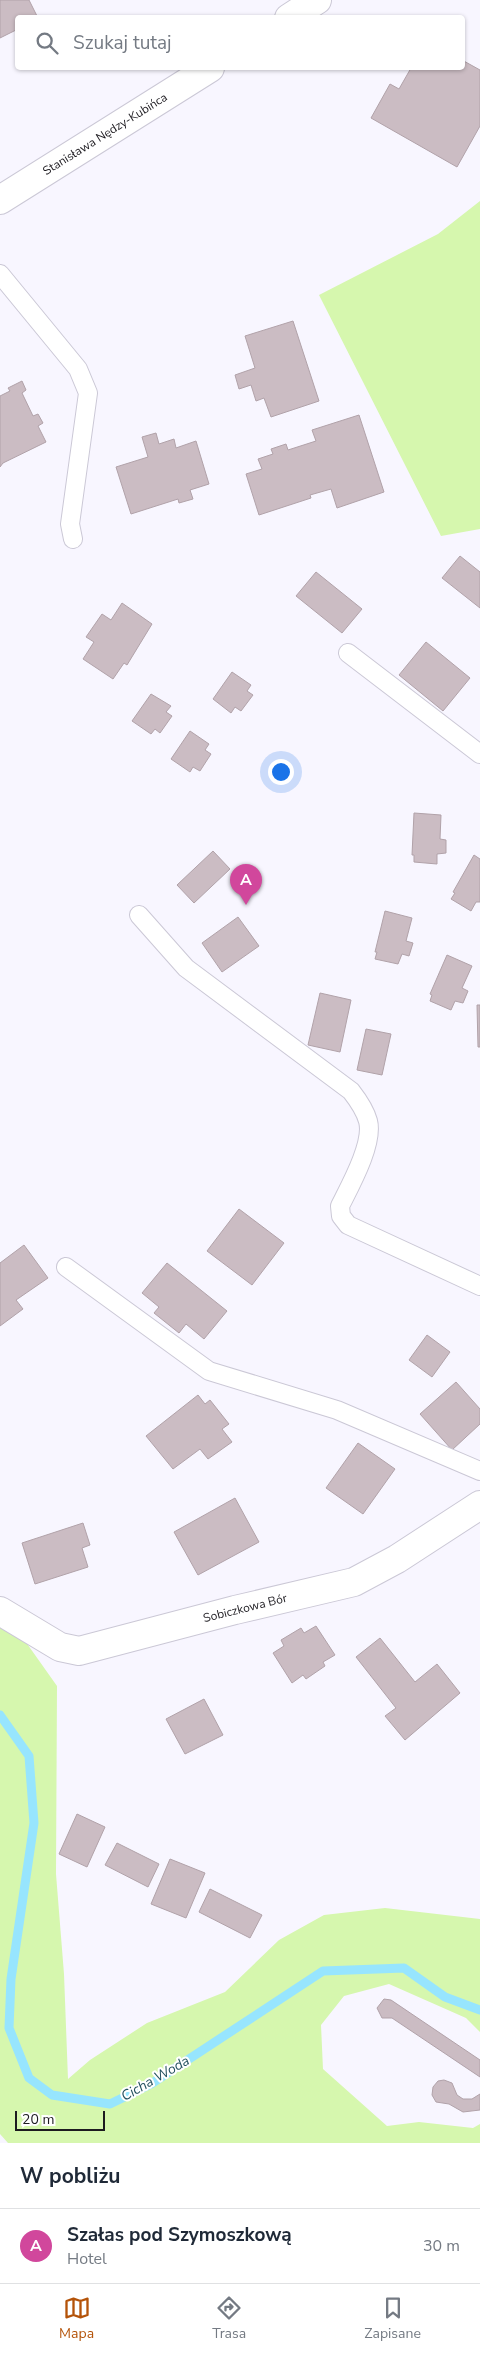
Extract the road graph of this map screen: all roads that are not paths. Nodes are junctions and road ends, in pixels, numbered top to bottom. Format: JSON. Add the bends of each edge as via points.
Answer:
{"nodes":[{"id":1,"x":317,"y":0,"type":"edge"},
{"id":2,"x":294,"y":15,"type":"edge"},
{"id":3,"x":207,"y":70,"type":"edge"},
{"id":4,"x":0,"y":200,"type":"edge"},
{"id":5,"x":0,"y":274,"type":"edge"},
{"id":6,"x":73,"y":539,"type":"dead end"},
{"id":7,"x":348,"y":653,"type":"dead end"},
{"id":8,"x":480,"y":754,"type":"edge"},
{"id":9,"x":139,"y":915,"type":"dead end"},
{"id":10,"x":66,"y":1267,"type":"dead end"},
{"id":11,"x":480,"y":1286,"type":"edge"},
{"id":12,"x":480,"y":1471,"type":"edge"},
{"id":13,"x":480,"y":1505,"type":"edge"},
{"id":14,"x":0,"y":1611,"type":"edge"}],
"edges":[{"from":1,"to":2,"type":"street"},
{"from":3,"to":4,"type":"street","name":"Stanisława Nędzy-Kubińca"},
{"from":5,"to":6,"type":"lane","via":[[78,369],[88,393],[70,524]]},
{"from":7,"to":8,"type":"lane"},
{"from":9,"to":11,"type":"lane","via":[[186,968],[351,1091],[361,1104],[369,1123],[367,1144],[340,1206],[341,1216],[348,1225]]},
{"from":10,"to":12,"type":"lane","via":[[209,1371],[336,1410]]},
{"from":13,"to":14,"type":"street","name":"Sobiczkowa Bór","via":[[397,1559],[354,1582],[79,1651],[60,1647]]}]}
